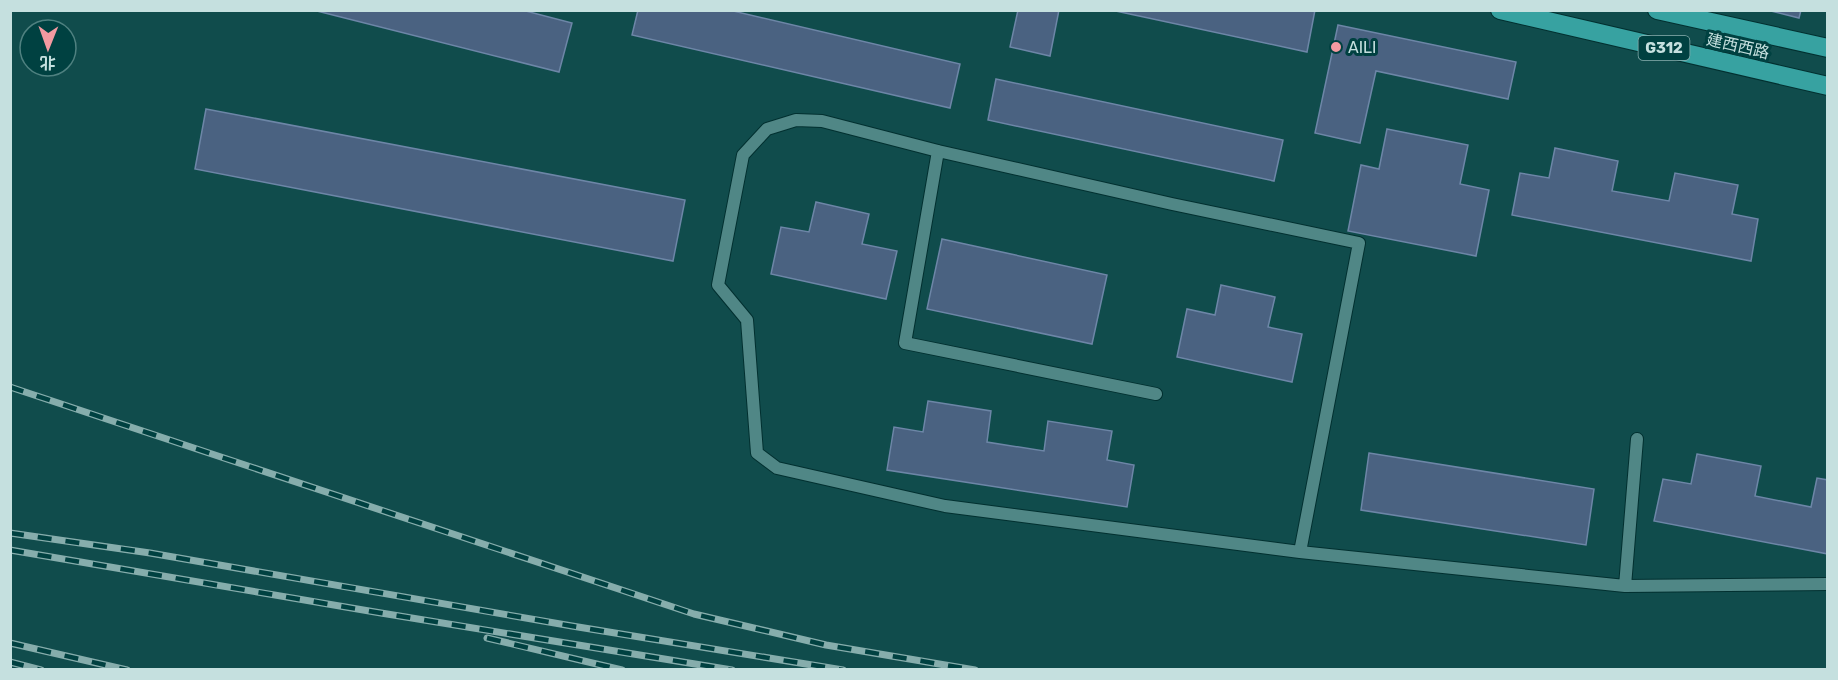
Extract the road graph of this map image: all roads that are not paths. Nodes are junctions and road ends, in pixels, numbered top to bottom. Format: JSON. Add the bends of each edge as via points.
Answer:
{"nodes":[{"id":1,"x":1500,"y":10,"type":"edge"},
{"id":2,"x":1657,"y":10,"type":"edge"},
{"id":3,"x":1827,"y":48,"type":"edge"},
{"id":4,"x":1827,"y":86,"type":"edge"},
{"id":5,"x":938,"y":151,"type":"junction"},
{"id":6,"x":1156,"y":394,"type":"dead end"},
{"id":7,"x":1637,"y":439,"type":"dead end"},
{"id":8,"x":1300,"y":552,"type":"junction"},
{"id":9,"x":1827,"y":584,"type":"edge"},
{"id":10,"x":1625,"y":586,"type":"junction"}],
"edges":[{"from":1,"to":4,"type":"highway","name":"建西西路","number":"G312"},
{"from":2,"to":3,"type":"highway","name":"建西西路","number":"G312"},
{"from":5,"to":6,"type":"lane","via":[[905,343]]},
{"from":5,"to":8,"type":"lane","via":[[1359,243]]},
{"from":5,"to":8,"type":"lane","via":[[822,121],[796,120],[767,129],[743,155],[718,285],[747,320],[757,453],[777,468],[945,506]]},
{"from":7,"to":10,"type":"lane"},
{"from":8,"to":10,"type":"lane"},
{"from":9,"to":10,"type":"lane"}]}
